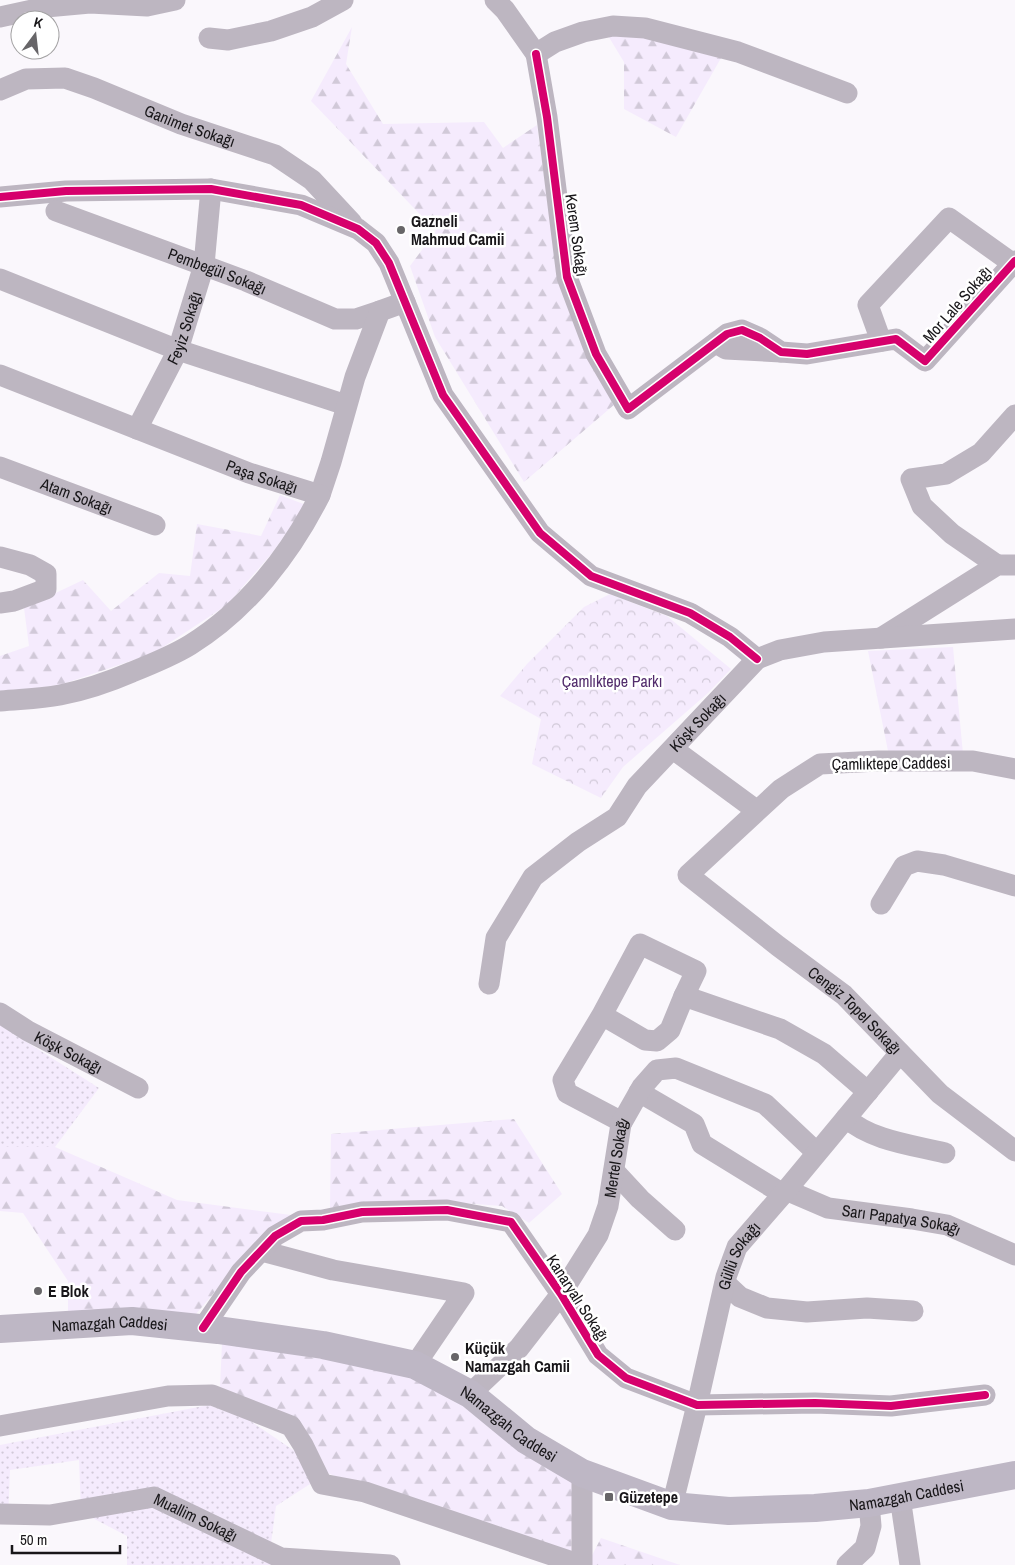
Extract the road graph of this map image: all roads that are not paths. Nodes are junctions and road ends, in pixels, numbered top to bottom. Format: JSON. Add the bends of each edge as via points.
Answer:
{"nodes":[{"id":1,"x":175,"y":0,"type":"edge"},
{"id":2,"x":343,"y":0,"type":"edge"},
{"id":3,"x":496,"y":0,"type":"edge"},
{"id":4,"x":0,"y":17,"type":"edge"},
{"id":5,"x":209,"y":38,"type":"dead end"},
{"id":6,"x":536,"y":54,"type":"junction"},
{"id":7,"x":0,"y":90,"type":"edge"},
{"id":8,"x":847,"y":92,"type":"dead end"},
{"id":9,"x":211,"y":189,"type":"junction"},
{"id":10,"x":0,"y":197,"type":"edge"},
{"id":11,"x":56,"y":210,"type":"dead end"},
{"id":12,"x":358,"y":229,"type":"junction"},
{"id":13,"x":1013,"y":262,"type":"edge"},
{"id":14,"x":204,"y":265,"type":"junction"},
{"id":15,"x":0,"y":279,"type":"edge"},
{"id":16,"x":405,"y":302,"type":"junction"},
{"id":17,"x":380,"y":311,"type":"junction"},
{"id":18,"x":882,"y":341,"type":"junction"},
{"id":19,"x":178,"y":350,"type":"junction"},
{"id":20,"x":0,"y":375,"type":"edge"},
{"id":21,"x":346,"y":405,"type":"junction"},
{"id":22,"x":628,"y":409,"type":"joint"},
{"id":23,"x":1015,"y":415,"type":"edge"},
{"id":24,"x":138,"y":429,"type":"junction"},
{"id":25,"x":0,"y":467,"type":"edge"},
{"id":26,"x":320,"y":495,"type":"junction"},
{"id":27,"x":155,"y":524,"type":"dead end"},
{"id":28,"x":0,"y":557,"type":"edge"},
{"id":29,"x":1006,"y":565,"type":"edge"},
{"id":30,"x":0,"y":604,"type":"edge"},
{"id":31,"x":1015,"y":630,"type":"edge"},
{"id":32,"x":879,"y":639,"type":"junction"},
{"id":33,"x":757,"y":659,"type":"junction"},
{"id":34,"x":0,"y":701,"type":"edge"},
{"id":35,"x":673,"y":749,"type":"junction"},
{"id":36,"x":1015,"y":769,"type":"edge"},
{"id":37,"x":756,"y":810,"type":"junction"},
{"id":38,"x":688,"y":875,"type":"joint"},
{"id":39,"x":1015,"y":886,"type":"edge"},
{"id":40,"x":880,"y":904,"type":"dead end"},
{"id":41,"x":489,"y":984,"type":"dead end"},
{"id":42,"x":684,"y":996,"type":"junction"},
{"id":43,"x":0,"y":1012,"type":"edge"},
{"id":44,"x":602,"y":1015,"type":"junction"},
{"id":45,"x":900,"y":1053,"type":"junction"},
{"id":46,"x":138,"y":1088,"type":"dead end"},
{"id":47,"x":639,"y":1092,"type":"junction"},
{"id":48,"x":868,"y":1092,"type":"junction"},
{"id":49,"x":846,"y":1118,"type":"junction"},
{"id":50,"x":622,"y":1122,"type":"junction"},
{"id":51,"x":1015,"y":1151,"type":"edge"},
{"id":52,"x":816,"y":1152,"type":"junction"},
{"id":53,"x":945,"y":1153,"type":"dead end"},
{"id":54,"x":614,"y":1170,"type":"junction"},
{"id":55,"x":785,"y":1192,"type":"junction"},
{"id":56,"x":675,"y":1230,"type":"dead end"},
{"id":57,"x":262,"y":1251,"type":"junction"},
{"id":58,"x":1015,"y":1255,"type":"edge"},
{"id":59,"x":725,"y":1283,"type":"junction"},
{"id":60,"x":561,"y":1294,"type":"junction"},
{"id":61,"x":913,"y":1311,"type":"dead end"},
{"id":62,"x":203,"y":1328,"type":"junction"},
{"id":63,"x":0,"y":1329,"type":"edge"},
{"id":64,"x":415,"y":1366,"type":"junction"},
{"id":65,"x":470,"y":1394,"type":"junction"},
{"id":66,"x":985,"y":1395,"type":"dead end"},
{"id":67,"x":697,"y":1405,"type":"junction"},
{"id":68,"x":0,"y":1426,"type":"edge"},
{"id":69,"x":582,"y":1473,"type":"junction"},
{"id":70,"x":1015,"y":1475,"type":"edge"},
{"id":71,"x":900,"y":1497,"type":"junction"},
{"id":72,"x":869,"y":1503,"type":"junction"},
{"id":73,"x":672,"y":1506,"type":"junction"},
{"id":74,"x":0,"y":1514,"type":"edge"},
{"id":75,"x":390,"y":1565,"type":"edge"},
{"id":76,"x":582,"y":1565,"type":"edge"},
{"id":77,"x":847,"y":1565,"type":"edge"},
{"id":78,"x":910,"y":1565,"type":"edge"}],
"edges":[{"from":1,"to":4,"type":"street","via":[[148,6],[90,3],[46,7]]},
{"from":2,"to":5,"type":"street","via":[[312,17],[271,31],[228,40]]},
{"from":3,"to":6,"type":"street","name":"Kerem Sokağı"},
{"from":6,"to":8,"type":"street","via":[[555,42],[583,32],[612,26],[645,28],[738,52]]},
{"from":6,"to":22,"type":"street","name":"Kerem Sokağı","via":[[548,117],[567,277],[596,354]]},
{"from":7,"to":12,"type":"street","name":"Ganimet Sokağı","via":[[26,79],[65,78],[181,124],[275,155],[312,180]]},
{"from":9,"to":10,"type":"street","via":[[66,191]]},
{"from":9,"to":12,"type":"street","via":[[301,205]]},
{"from":9,"to":14,"type":"street","name":"Feyiz Sokağı"},
{"from":11,"to":14,"type":"street","name":"Pembegül Sokağı"},
{"from":12,"to":16,"type":"street","via":[[376,243]]},
{"from":13,"to":18,"type":"street","name":"Mor Lale Sokağı","via":[[925,361],[896,339]]},
{"from":13,"to":18,"type":"street","via":[[949,218],[868,305]]},
{"from":14,"to":17,"type":"street","name":"Pembegül Sokağı","via":[[335,319],[356,319]]},
{"from":14,"to":19,"type":"street","name":"Feyiz Sokağı"},
{"from":15,"to":19,"type":"street"},
{"from":16,"to":17,"type":"street"},
{"from":16,"to":33,"type":"street","via":[[443,395],[540,533],[591,576],[690,613],[730,637]]},
{"from":17,"to":21,"type":"street","name":"Paşa Sokağı"},
{"from":18,"to":22,"type":"street","name":"Mor Lale Sokağı","via":[[807,354],[781,352],[742,330],[727,334]]},
{"from":19,"to":21,"type":"street"},
{"from":19,"to":24,"type":"street","name":"Feyiz Sokağı"},
{"from":20,"to":24,"type":"street","name":"Paşa Sokağı"},
{"from":21,"to":26,"type":"street","name":"Paşa Sokağı"},
{"from":23,"to":29,"type":"street","via":[[981,453],[946,474],[911,479],[922,506],[952,534]]},
{"from":24,"to":26,"type":"street","name":"Paşa Sokağı","via":[[249,473]]},
{"from":25,"to":27,"type":"street","name":"Atam Sokağı"},
{"from":26,"to":34,"type":"street","via":[[287,550],[259,586],[227,618],[190,645],[156,662],[85,689]]},
{"from":28,"to":30,"type":"street","via":[[30,565],[46,574],[46,589]]},
{"from":29,"to":32,"type":"street"},
{"from":31,"to":32,"type":"street","name":"Köşk Sokağı"},
{"from":32,"to":33,"type":"street","name":"Köşk Sokağı","via":[[824,642],[780,650]]},
{"from":33,"to":35,"type":"street","name":"Köşk Sokağı"},
{"from":35,"to":37,"type":"street"},
{"from":35,"to":41,"type":"street","name":"Köşk Sokağı","via":[[637,786],[617,818],[578,842],[533,877],[496,938]]},
{"from":36,"to":37,"type":"street","name":"Çamlıktepe Caddesi","via":[[973,762],[820,764]]},
{"from":37,"to":38,"type":"street","name":"Çamlıktepe Caddesi","via":[[744,825]]},
{"from":38,"to":45,"type":"street","name":"Cengiz Topel Sokağı","via":[[844,995]]},
{"from":39,"to":40,"type":"street","via":[[944,864],[917,861],[904,866]]},
{"from":42,"to":44,"type":"street","via":[[670,1030],[657,1041],[645,1040]]},
{"from":42,"to":44,"type":"street","via":[[696,971],[640,944]]},
{"from":42,"to":48,"type":"street","via":[[780,1029],[824,1054]]},
{"from":43,"to":46,"type":"street","name":"Köşk Sokağı","via":[[28,1031]]},
{"from":44,"to":50,"type":"street","via":[[563,1080],[566,1093]]},
{"from":45,"to":48,"type":"street","name":"Güllü Sokağı"},
{"from":45,"to":51,"type":"street","name":"Cengiz Topel Sokağı","via":[[940,1094]]},
{"from":47,"to":50,"type":"street","name":"Mertel Sokağı"},
{"from":47,"to":52,"type":"street","name":"Mertel Sokağı","via":[[657,1070],[676,1068],[765,1104]]},
{"from":47,"to":55,"type":"street","name":"Sarı Papatya Sokağı","via":[[694,1124],[702,1144]]},
{"from":48,"to":49,"type":"street","name":"Güllü Sokağı"},
{"from":49,"to":52,"type":"street","name":"Güllü Sokağı"},
{"from":49,"to":53,"type":"street","via":[[856,1127],[886,1138]]},
{"from":50,"to":54,"type":"street","name":"Mertel Sokağı"},
{"from":52,"to":55,"type":"street","name":"Güllü Sokağı"},
{"from":54,"to":56,"type":"street"},
{"from":54,"to":60,"type":"street","name":"Mertel Sokağı","via":[[608,1206],[598,1235]]},
{"from":55,"to":58,"type":"street","name":"Sarı Papatya Sokağı","via":[[828,1208],[912,1218],[947,1226]]},
{"from":55,"to":59,"type":"street","name":"Güllü Sokağı","via":[[737,1247]]},
{"from":57,"to":60,"type":"street","name":"Kanaryalı Sokağı","via":[[275,1236],[300,1221],[362,1212],[447,1210],[511,1222]]},
{"from":57,"to":62,"type":"street","name":"Kanaryalı Sokağı","via":[[241,1272]]},
{"from":57,"to":64,"type":"street","via":[[333,1270],[464,1293]]},
{"from":59,"to":61,"type":"street","via":[[740,1297],[767,1308],[806,1312],[867,1308]]},
{"from":59,"to":67,"type":"street","name":"Güllü Sokağı"},
{"from":60,"to":65,"type":"street","name":"Mertel Sokağı","via":[[519,1348]]},
{"from":60,"to":67,"type":"street","name":"Kanaryalı Sokağı","via":[[598,1355],[626,1378]]},
{"from":62,"to":63,"type":"main road","name":"Namazgah Caddesi","via":[[132,1321]]},
{"from":62,"to":64,"type":"main road","name":"Namazgah Caddesi","via":[[323,1345]]},
{"from":64,"to":65,"type":"main road","name":"Namazgah Caddesi"},
{"from":65,"to":69,"type":"main road","name":"Namazgah Caddesi","via":[[526,1440]]},
{"from":66,"to":67,"type":"street","name":"Kanaryalı Sokağı","via":[[891,1406],[815,1403]]},
{"from":67,"to":73,"type":"street","name":"Güllü Sokağı"},
{"from":68,"to":76,"type":"street","via":[[168,1396],[212,1394],[291,1426],[322,1484],[364,1492]]},
{"from":69,"to":73,"type":"main road","name":"Namazgah Caddesi"},
{"from":69,"to":76,"type":"street"},
{"from":70,"to":71,"type":"main road","name":"Namazgah Caddesi"},
{"from":71,"to":72,"type":"main road","name":"Namazgah Caddesi"},
{"from":71,"to":78,"type":"street"},
{"from":72,"to":73,"type":"main road","name":"Namazgah Caddesi","via":[[729,1511]]},
{"from":72,"to":77,"type":"street","via":[[871,1526],[865,1548]]},
{"from":74,"to":75,"type":"street","name":"Muallim Sokağı","via":[[50,1515],[154,1497],[281,1558]]}]}
